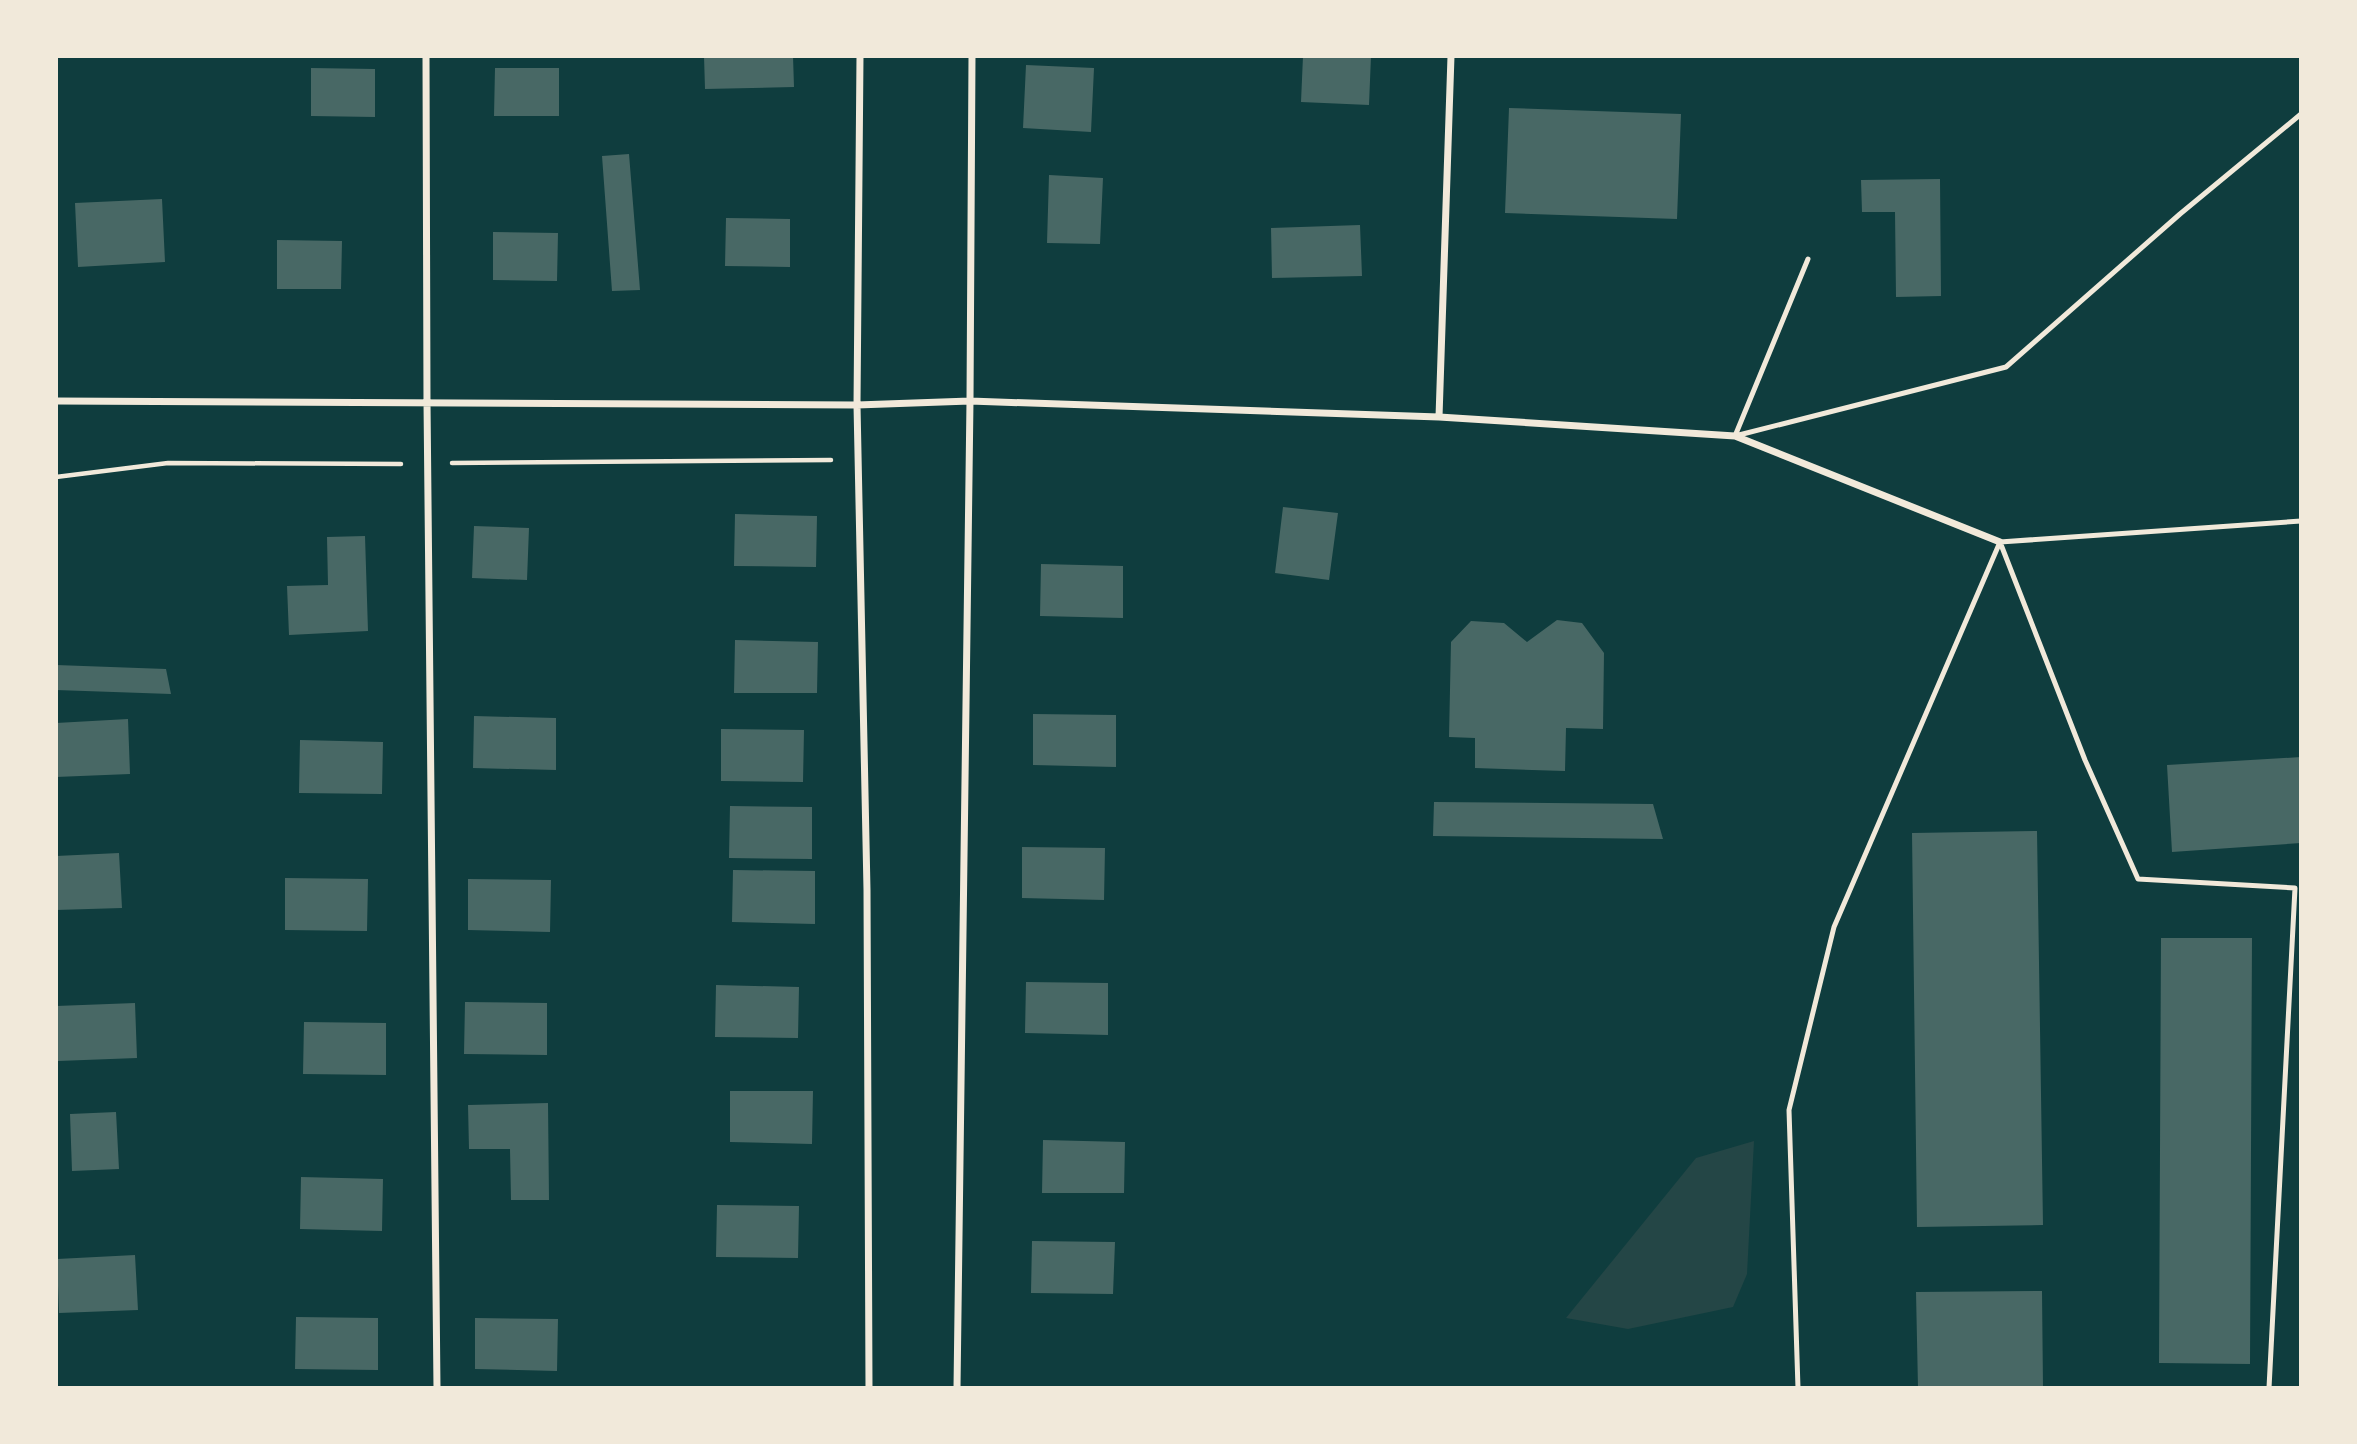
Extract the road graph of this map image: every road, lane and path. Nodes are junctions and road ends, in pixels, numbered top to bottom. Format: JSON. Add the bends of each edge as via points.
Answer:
{"nodes":[{"id":1,"x":426,"y":56,"type":"edge"},
{"id":2,"x":860,"y":56,"type":"edge"},
{"id":3,"x":972,"y":56,"type":"edge"},
{"id":4,"x":1451,"y":56,"type":"edge"},
{"id":5,"x":2301,"y":114,"type":"edge"},
{"id":6,"x":1808,"y":259,"type":"dead end"},
{"id":7,"x":56,"y":401,"type":"edge"},
{"id":8,"x":970,"y":401,"type":"junction"},
{"id":9,"x":427,"y":402,"type":"junction"},
{"id":10,"x":857,"y":405,"type":"junction"},
{"id":11,"x":1438,"y":417,"type":"junction"},
{"id":12,"x":1735,"y":436,"type":"junction"},
{"id":13,"x":2301,"y":521,"type":"edge"},
{"id":14,"x":2000,"y":542,"type":"junction"},
{"id":15,"x":437,"y":1388,"type":"edge"},
{"id":16,"x":869,"y":1388,"type":"edge"},
{"id":17,"x":957,"y":1388,"type":"edge"},
{"id":18,"x":1798,"y":1388,"type":"edge"},
{"id":19,"x":2269,"y":1388,"type":"edge"}],
"edges":[{"from":1,"to":9,"type":"street"},
{"from":2,"to":10,"type":"street"},
{"from":3,"to":8,"type":"street"},
{"from":4,"to":11,"type":"street"},
{"from":5,"to":12,"type":"lane","via":[[2006,367]]},
{"from":6,"to":12,"type":"lane"},
{"from":7,"to":9,"type":"street"},
{"from":8,"to":10,"type":"street"},
{"from":8,"to":11,"type":"street"},
{"from":8,"to":17,"type":"street"},
{"from":9,"to":10,"type":"street"},
{"from":9,"to":15,"type":"street"},
{"from":10,"to":16,"type":"street","via":[[867,890]]},
{"from":11,"to":12,"type":"street"},
{"from":12,"to":14,"type":"street"},
{"from":13,"to":14,"type":"lane"},
{"from":14,"to":18,"type":"lane","via":[[1833,927],[1789,1110]]},
{"from":14,"to":19,"type":"lane","via":[[2085,760],[2138,878],[2295,888]]}]}
